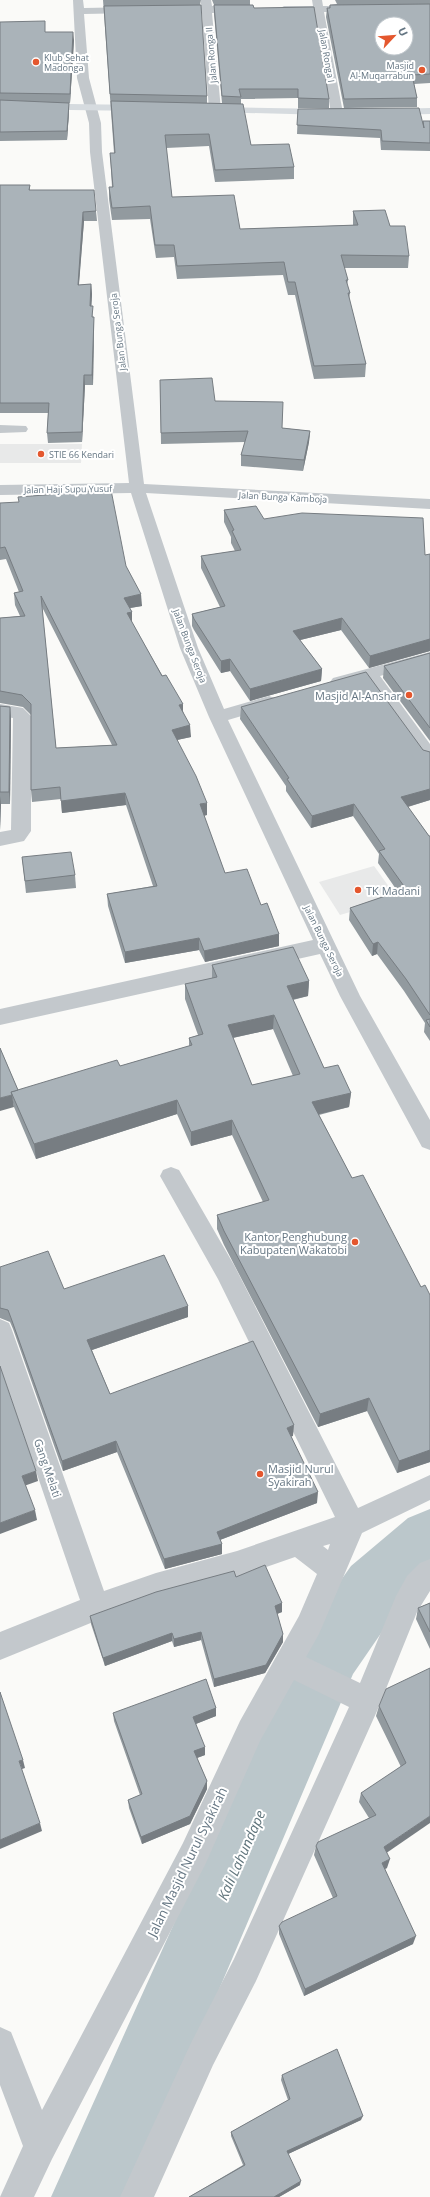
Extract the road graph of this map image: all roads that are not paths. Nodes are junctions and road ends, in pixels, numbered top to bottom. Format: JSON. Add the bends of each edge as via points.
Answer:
{"nodes":[{"id":1,"x":317,"y":4,"type":"edge"},
{"id":2,"x":207,"y":5,"type":"edge"},
{"id":3,"x":78,"y":6,"type":"edge"},
{"id":4,"x":255,"y":9,"type":"edge"},
{"id":5,"x":271,"y":9,"type":"edge"},
{"id":6,"x":372,"y":9,"type":"edge"},
{"id":7,"x":147,"y":10,"type":"edge"},
{"id":8,"x":162,"y":10,"type":"edge"},
{"id":9,"x":0,"y":106,"type":"edge"},
{"id":10,"x":90,"y":107,"type":"junction"},
{"id":11,"x":152,"y":108,"type":"edge"},
{"id":12,"x":200,"y":109,"type":"edge"},
{"id":13,"x":215,"y":110,"type":"junction"},
{"id":14,"x":430,"y":111,"type":"edge"},
{"id":15,"x":376,"y":112,"type":"edge"},
{"id":16,"x":337,"y":113,"type":"junction"},
{"id":17,"x":352,"y":113,"type":"edge"},
{"id":18,"x":22,"y":429,"type":"dead end"},
{"id":19,"x":0,"y":430,"type":"edge"},
{"id":20,"x":137,"y":488,"type":"junction"},
{"id":21,"x":0,"y":490,"type":"edge"},
{"id":22,"x":430,"y":504,"type":"edge"},
{"id":23,"x":430,"y":657,"type":"edge"},
{"id":24,"x":369,"y":674,"type":"junction"},
{"id":25,"x":324,"y":687,"type":"edge"},
{"id":26,"x":286,"y":697,"type":"edge"},
{"id":27,"x":0,"y":710,"type":"edge"},
{"id":28,"x":218,"y":717,"type":"junction"},
{"id":29,"x":430,"y":757,"type":"edge"},
{"id":30,"x":0,"y":839,"type":"edge"},
{"id":31,"x":326,"y":945,"type":"junction"},
{"id":32,"x":0,"y":1017,"type":"edge"},
{"id":33,"x":430,"y":1141,"type":"edge"},
{"id":34,"x":171,"y":1176,"type":"dead end"},
{"id":35,"x":0,"y":1330,"type":"edge"},
{"id":36,"x":430,"y":1487,"type":"edge"},
{"id":37,"x":352,"y":1524,"type":"junction"},
{"id":38,"x":298,"y":1543,"type":"junction"},
{"id":39,"x":333,"y":1570,"type":"junction"},
{"id":40,"x":430,"y":1572,"type":"edge"},
{"id":41,"x":96,"y":1607,"type":"junction"},
{"id":42,"x":0,"y":1646,"type":"edge"},
{"id":43,"x":295,"y":1666,"type":"junction"},
{"id":44,"x":364,"y":1699,"type":"junction"},
{"id":45,"x":0,"y":2042,"type":"edge"},
{"id":46,"x":40,"y":2147,"type":"junction"},
{"id":47,"x":17,"y":2197,"type":"edge"},
{"id":48,"x":137,"y":2197,"type":"edge"}],
"edges":[{"from":1,"to":5,"type":"street"},
{"from":1,"to":6,"type":"street"},
{"from":1,"to":16,"type":"street","name":"Jalan Ronga I"},
{"from":2,"to":4,"type":"street"},
{"from":2,"to":8,"type":"street"},
{"from":2,"to":13,"type":"street","name":"Jalan Ronga II"},
{"from":3,"to":7,"type":"street"},
{"from":3,"to":10,"type":"street","name":"Jalan Bunga Seroja","via":[[83,78]]},
{"from":9,"to":10,"type":"street"},
{"from":10,"to":11,"type":"street"},
{"from":10,"to":20,"type":"street","name":"Jalan Bunga Seroja","via":[[95,123],[96,152]]},
{"from":12,"to":13,"type":"street"},
{"from":13,"to":16,"type":"street"},
{"from":14,"to":15,"type":"street"},
{"from":16,"to":17,"type":"street"},
{"from":18,"to":19,"type":"street"},
{"from":20,"to":21,"type":"street","name":"Jalan Haji Supu Yusuf"},
{"from":20,"to":22,"type":"street","name":"Jalan Bunga Kamboja"},
{"from":20,"to":28,"type":"street","name":"Jalan Bunga Seroja","via":[[189,648]]},
{"from":23,"to":24,"type":"street"},
{"from":24,"to":25,"type":"street"},
{"from":24,"to":29,"type":"street"},
{"from":26,"to":28,"type":"street"},
{"from":27,"to":30,"type":"street","via":[[17,712],[22,716],[21,831],[17,836]]},
{"from":28,"to":31,"type":"street","name":"Jalan Bunga Seroja"},
{"from":31,"to":32,"type":"street"},
{"from":31,"to":33,"type":"street","name":"Jalan Bunga Seroja","via":[[380,1052]]},
{"from":34,"to":37,"type":"street","via":[[259,1335]]},
{"from":35,"to":41,"type":"street","name":"Gang Melati"},
{"from":36,"to":37,"type":"street"},
{"from":37,"to":38,"type":"street"},
{"from":37,"to":39,"type":"street","name":"Jalan Masjid Nurul Syakirah"},
{"from":38,"to":39,"type":"street"},
{"from":38,"to":41,"type":"street"},
{"from":39,"to":43,"type":"street","name":"Jalan Masjid Nurul Syakirah","via":[[309,1625]]},
{"from":40,"to":44,"type":"street","via":[[416,1584]]},
{"from":41,"to":42,"type":"street"},
{"from":43,"to":44,"type":"street"},
{"from":43,"to":46,"type":"street","name":"Jalan Masjid Nurul Syakirah","via":[[250,1731],[194,1854]]},
{"from":44,"to":48,"type":"street","via":[[246,1970],[202,2054]]},
{"from":45,"to":46,"type":"street"},
{"from":46,"to":47,"type":"street","name":"Jalan Masjid Nurul Syakirah"}]}
